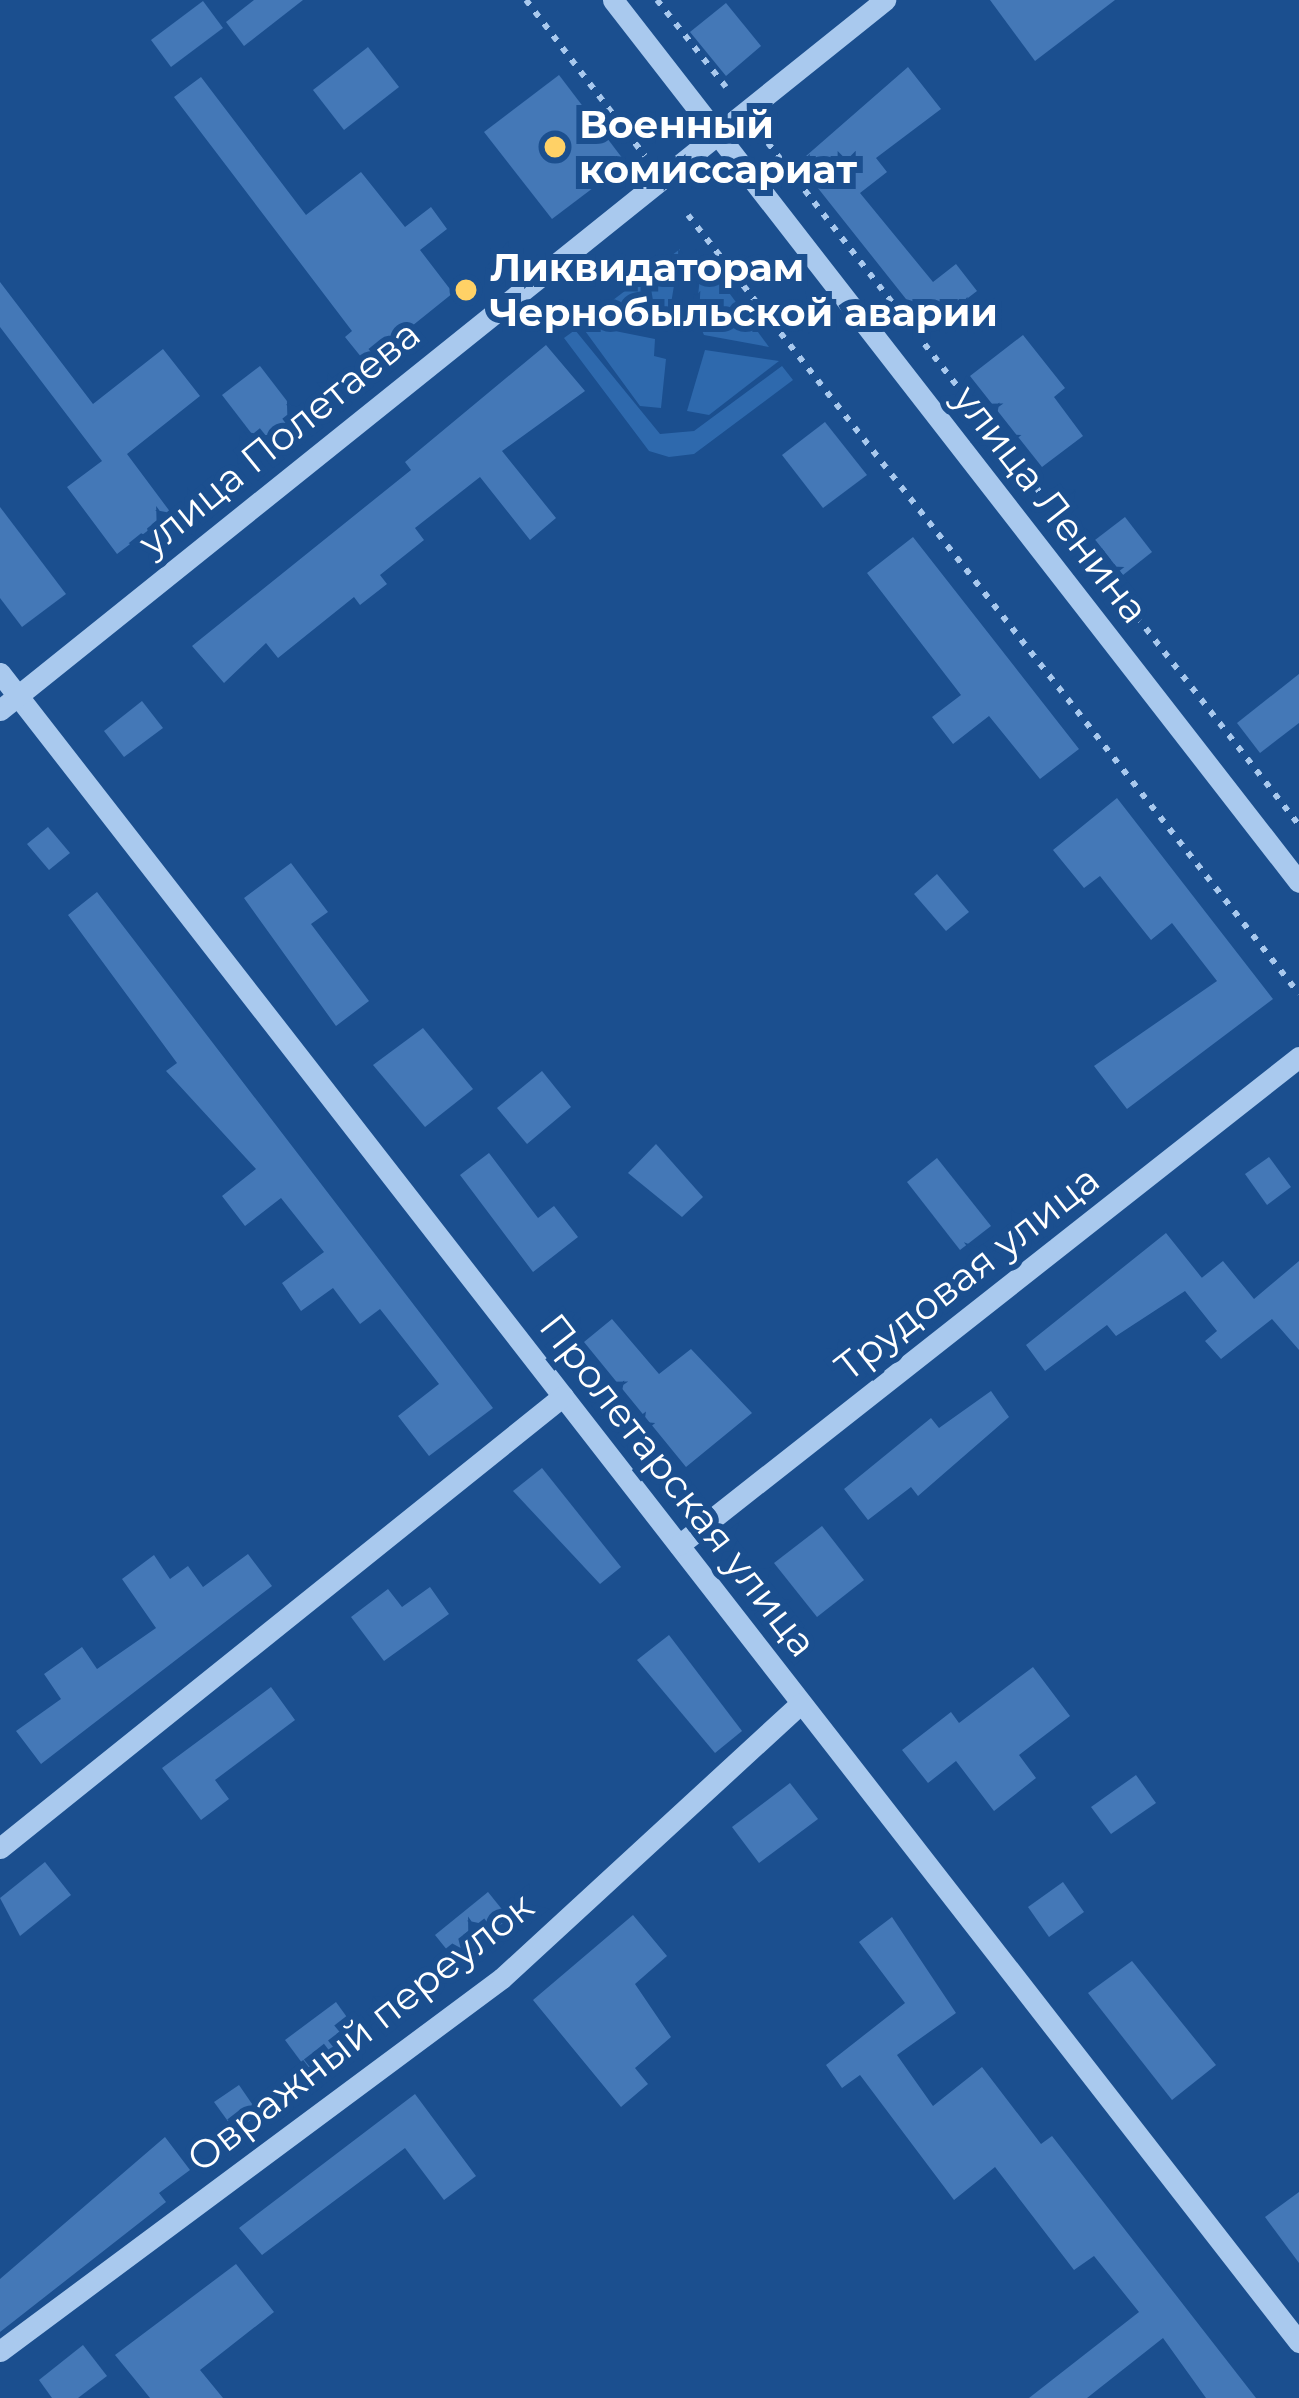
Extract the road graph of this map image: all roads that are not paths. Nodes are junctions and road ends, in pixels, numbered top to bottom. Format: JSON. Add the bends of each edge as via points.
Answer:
{"nodes":[{"id":1,"x":613,"y":0,"type":"edge"},
{"id":2,"x":886,"y":0,"type":"edge"},
{"id":3,"x":716,"y":130,"type":"junction"},
{"id":4,"x":0,"y":673,"type":"edge"},
{"id":5,"x":9,"y":703,"type":"edge"},
{"id":6,"x":1299,"y":882,"type":"edge"},
{"id":7,"x":1299,"y":1057,"type":"edge"},
{"id":8,"x":562,"y":1396,"type":"junction"},
{"id":9,"x":679,"y":1545,"type":"junction"},
{"id":10,"x":801,"y":1702,"type":"junction"},
{"id":11,"x":0,"y":1848,"type":"edge"},
{"id":12,"x":1299,"y":2342,"type":"edge"},
{"id":13,"x":0,"y":2351,"type":"edge"}],
"edges":[{"from":1,"to":3,"type":"street","name":"улица Ленина"},
{"from":2,"to":3,"type":"street","name":"улица Полетаева"},
{"from":3,"to":5,"type":"street","name":"улица Полетаева"},
{"from":3,"to":6,"type":"street","name":"улица Ленина"},
{"from":4,"to":5,"type":"street","name":"Пролетарская улица"},
{"from":5,"to":8,"type":"street","name":"Пролетарская улица"},
{"from":7,"to":9,"type":"street","name":"Трудовая улица"},
{"from":8,"to":9,"type":"street","name":"Пролетарская улица"},
{"from":8,"to":11,"type":"street"},
{"from":9,"to":10,"type":"street","name":"Пролетарская улица"},
{"from":10,"to":12,"type":"street","name":"Пролетарская улица"},
{"from":10,"to":13,"type":"street","name":"Овражный переулок","via":[[502,1978]]}]}
